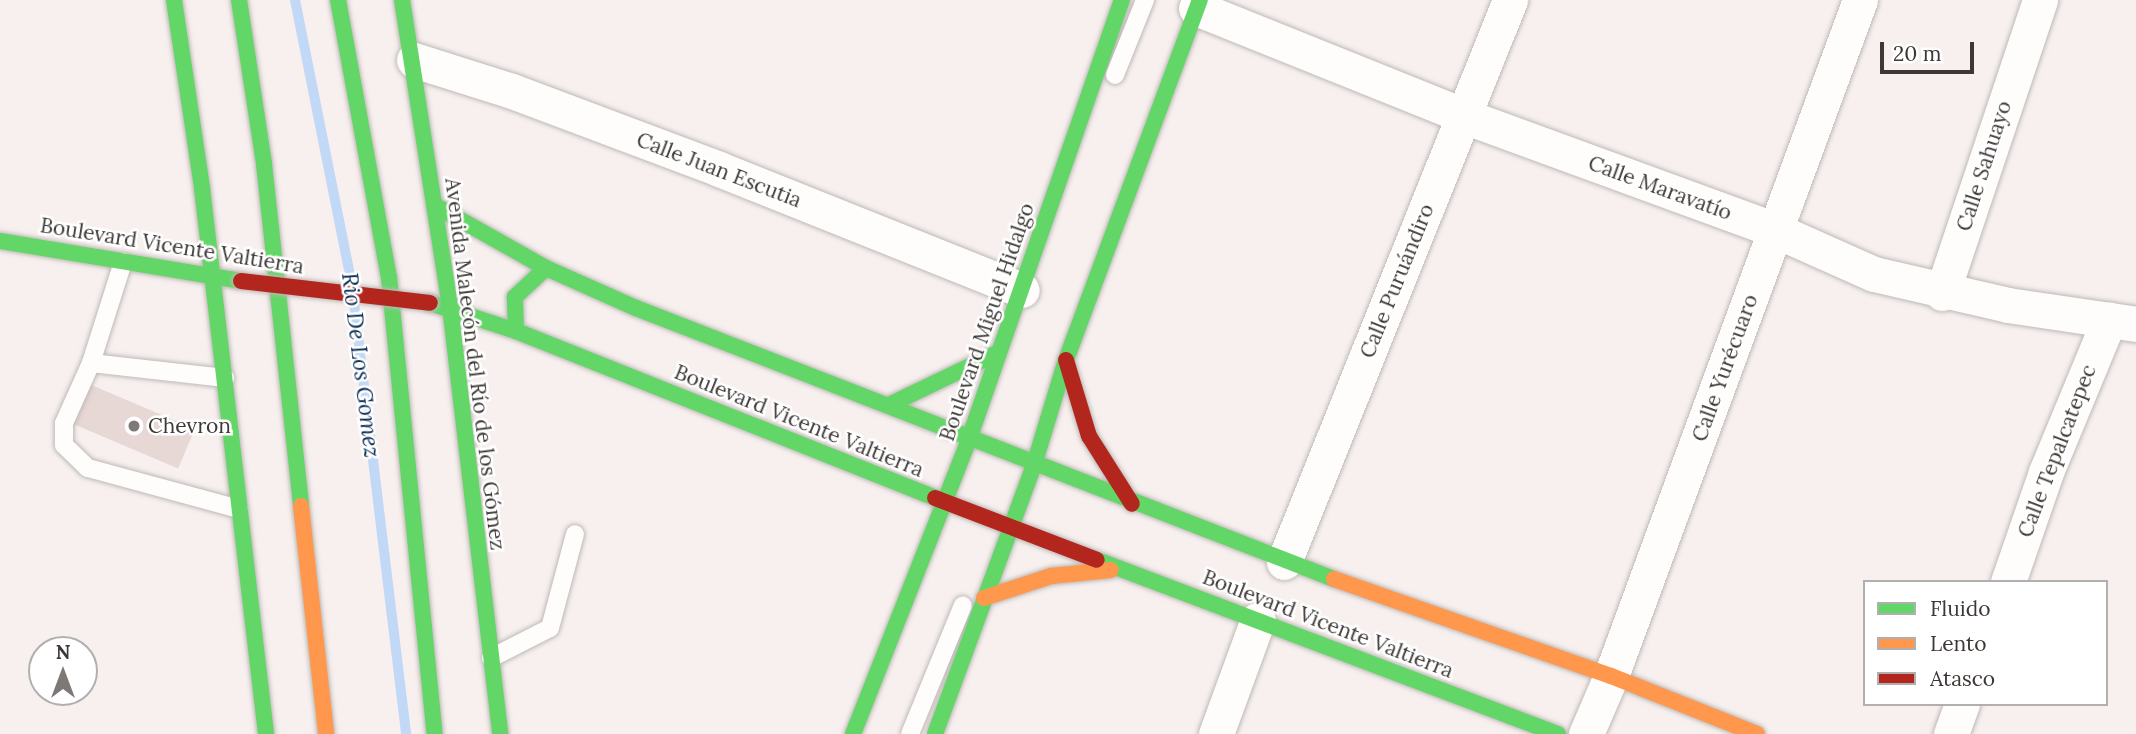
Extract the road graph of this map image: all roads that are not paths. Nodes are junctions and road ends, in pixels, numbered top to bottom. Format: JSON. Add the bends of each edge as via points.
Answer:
{"nodes":[{"id":1,"x":174,"y":0,"type":"edge"},
{"id":2,"x":239,"y":0,"type":"edge"},
{"id":3,"x":340,"y":0,"type":"edge"},
{"id":4,"x":402,"y":0,"type":"edge"},
{"id":5,"x":1122,"y":0,"type":"edge"},
{"id":6,"x":1145,"y":0,"type":"edge"},
{"id":7,"x":1510,"y":0,"type":"edge"},
{"id":8,"x":1860,"y":0,"type":"edge"},
{"id":9,"x":2040,"y":0,"type":"edge"},
{"id":10,"x":1193,"y":3,"type":"edge"},
{"id":11,"x":414,"y":61,"type":"junction"},
{"id":12,"x":1464,"y":116,"type":"junction"},
{"id":13,"x":434,"y":205,"type":"junction"},
{"id":14,"x":1775,"y":230,"type":"junction"},
{"id":15,"x":0,"y":241,"type":"edge"},
{"id":16,"x":123,"y":262,"type":"junction"},
{"id":17,"x":546,"y":268,"type":"junction"},
{"id":18,"x":213,"y":276,"type":"junction"},
{"id":19,"x":1022,"y":290,"type":"junction"},
{"id":20,"x":1942,"y":293,"type":"junction"},
{"id":21,"x":450,"y":306,"type":"junction"},
{"id":22,"x":2123,"y":322,"type":"edge"},
{"id":23,"x":516,"y":331,"type":"junction"},
{"id":24,"x":999,"y":352,"type":"junction"},
{"id":25,"x":1066,"y":360,"type":"junction"},
{"id":26,"x":91,"y":363,"type":"junction"},
{"id":27,"x":225,"y":378,"type":"junction"},
{"id":28,"x":889,"y":405,"type":"junction"},
{"id":29,"x":974,"y":441,"type":"junction"},
{"id":30,"x":1026,"y":462,"type":"junction"},
{"id":31,"x":949,"y":503,"type":"junction"},
{"id":32,"x":1132,"y":504,"type":"junction"},
{"id":33,"x":239,"y":509,"type":"junction"},
{"id":34,"x":1004,"y":524,"type":"junction"},
{"id":35,"x":575,"y":534,"type":"dead end"},
{"id":36,"x":1284,"y":562,"type":"junction"},
{"id":37,"x":1149,"y":576,"type":"junction"},
{"id":38,"x":2009,"y":580,"type":"edge"},
{"id":39,"x":984,"y":598,"type":"junction"},
{"id":40,"x":1258,"y":619,"type":"junction"},
{"id":41,"x":491,"y":659,"type":"junction"},
{"id":42,"x":1611,"y":676,"type":"junction"},
{"id":43,"x":1961,"y":706,"type":"edge"},
{"id":44,"x":266,"y":734,"type":"edge"},
{"id":45,"x":327,"y":734,"type":"edge"},
{"id":46,"x":435,"y":734,"type":"edge"},
{"id":47,"x":500,"y":734,"type":"edge"},
{"id":48,"x":853,"y":734,"type":"edge"},
{"id":49,"x":870,"y":734,"type":"edge"},
{"id":50,"x":910,"y":734,"type":"edge"},
{"id":51,"x":935,"y":734,"type":"edge"},
{"id":52,"x":1216,"y":734,"type":"edge"},
{"id":53,"x":1558,"y":734,"type":"edge"},
{"id":54,"x":1586,"y":734,"type":"edge"},
{"id":55,"x":1757,"y":734,"type":"edge"},
{"id":56,"x":1951,"y":734,"type":"edge"}],
"edges":[{"from":1,"to":18,"type":"main road"},
{"from":2,"to":45,"type":"main road","via":[[264,164]]},
{"from":3,"to":46,"type":"main road","via":[[389,276]]},
{"from":4,"to":11,"type":"main road","name":"Avenida Malecón del Río de los Gómez"},
{"from":5,"to":19,"type":"main road","name":"Boulevard Miguel Hidalgo"},
{"from":6,"to":29,"type":"lane","via":[[1025,336]]},
{"from":7,"to":12,"type":"street","name":"Calle Puruándiro"},
{"from":8,"to":14,"type":"street","name":"Calle Yurécuaro"},
{"from":9,"to":20,"type":"street","name":"Calle Sahuayo"},
{"from":10,"to":12,"type":"street","name":"Calle Maravatío"},
{"from":10,"to":25,"type":"main road"},
{"from":10,"to":30,"type":"lane","via":[[1077,282]]},
{"from":11,"to":13,"type":"main road","name":"Avenida Malecón del Río de los Gómez"},
{"from":11,"to":19,"type":"street","name":"Calle Juan Escutia","via":[[512,91],[706,164]]},
{"from":12,"to":14,"type":"street","name":"Calle Maravatío"},
{"from":12,"to":36,"type":"street","name":"Calle Puruándiro"},
{"from":13,"to":17,"type":"main road","name":"Boulevard Vicente Valtierra"},
{"from":13,"to":21,"type":"main road","name":"Avenida Malecón del Río de los Gómez"},
{"from":14,"to":20,"type":"street","name":"Calle Maravatío","via":[[1874,274]]},
{"from":14,"to":42,"type":"street","name":"Calle Yurécuaro"},
{"from":15,"to":16,"type":"main road","name":"Boulevard Vicente Valtierra"},
{"from":16,"to":18,"type":"main road","name":"Boulevard Vicente Valtierra"},
{"from":16,"to":26,"type":"lane"},
{"from":17,"to":23,"type":"main road","via":[[515,296]]},
{"from":17,"to":28,"type":"main road","name":"Boulevard Vicente Valtierra"},
{"from":18,"to":21,"type":"main road","name":"Boulevard Vicente Valtierra","bridge":true},
{"from":18,"to":27,"type":"main road"},
{"from":19,"to":24,"type":"main road","name":"Boulevard Miguel Hidalgo"},
{"from":20,"to":22,"type":"street","name":"Calle Maravatío"},
{"from":21,"to":23,"type":"main road","name":"Boulevard Vicente Valtierra"},
{"from":21,"to":41,"type":"main road","name":"Avenida Malecón del Río de los Gómez"},
{"from":22,"to":38,"type":"street","name":"Calle Tepalcatepec","via":[[2046,472]]},
{"from":23,"to":31,"type":"main road","name":"Boulevard Vicente Valtierra"},
{"from":24,"to":28,"type":"main road"},
{"from":24,"to":29,"type":"main road","name":"Boulevard Miguel Hidalgo"},
{"from":25,"to":30,"type":"main road"},
{"from":25,"to":32,"type":"main road","via":[[1089,436]]},
{"from":26,"to":27,"type":"lane"},
{"from":26,"to":33,"type":"lane","via":[[64,423],[62,436],[69,454],[88,468]]},
{"from":27,"to":33,"type":"main road"},
{"from":28,"to":29,"type":"main road","name":"Boulevard Vicente Valtierra"},
{"from":29,"to":30,"type":"main road","name":"Boulevard Vicente Valtierra"},
{"from":29,"to":31,"type":"lane"},
{"from":30,"to":32,"type":"main road","name":"Boulevard Vicente Valtierra"},
{"from":30,"to":34,"type":"lane"},
{"from":31,"to":34,"type":"main road","name":"Boulevard Vicente Valtierra"},
{"from":31,"to":48,"type":"main road"},
{"from":31,"to":49,"type":"lane"},
{"from":32,"to":36,"type":"main road","name":"Boulevard Vicente Valtierra"},
{"from":33,"to":44,"type":"main road"},
{"from":34,"to":37,"type":"main road","name":"Boulevard Vicente Valtierra"},
{"from":34,"to":39,"type":"main road"},
{"from":34,"to":50,"type":"lane"},
{"from":35,"to":41,"type":"lane","via":[[550,628]]},
{"from":36,"to":42,"type":"main road","name":"Boulevard Vicente Valtierra"},
{"from":37,"to":39,"type":"main road","via":[[1115,570],[1051,576]]},
{"from":37,"to":40,"type":"main road","name":"Boulevard Vicente Valtierra"},
{"from":39,"to":51,"type":"main road"},
{"from":40,"to":52,"type":"street"},
{"from":40,"to":53,"type":"main road","name":"Boulevard Vicente Valtierra"},
{"from":41,"to":47,"type":"main road","name":"Avenida Malecón del Río de los Gómez"},
{"from":42,"to":54,"type":"street","name":"Calle Yurécuaro"},
{"from":42,"to":55,"type":"main road","name":"Boulevard Vicente Valtierra"},
{"from":43,"to":56,"type":"street"}]}
